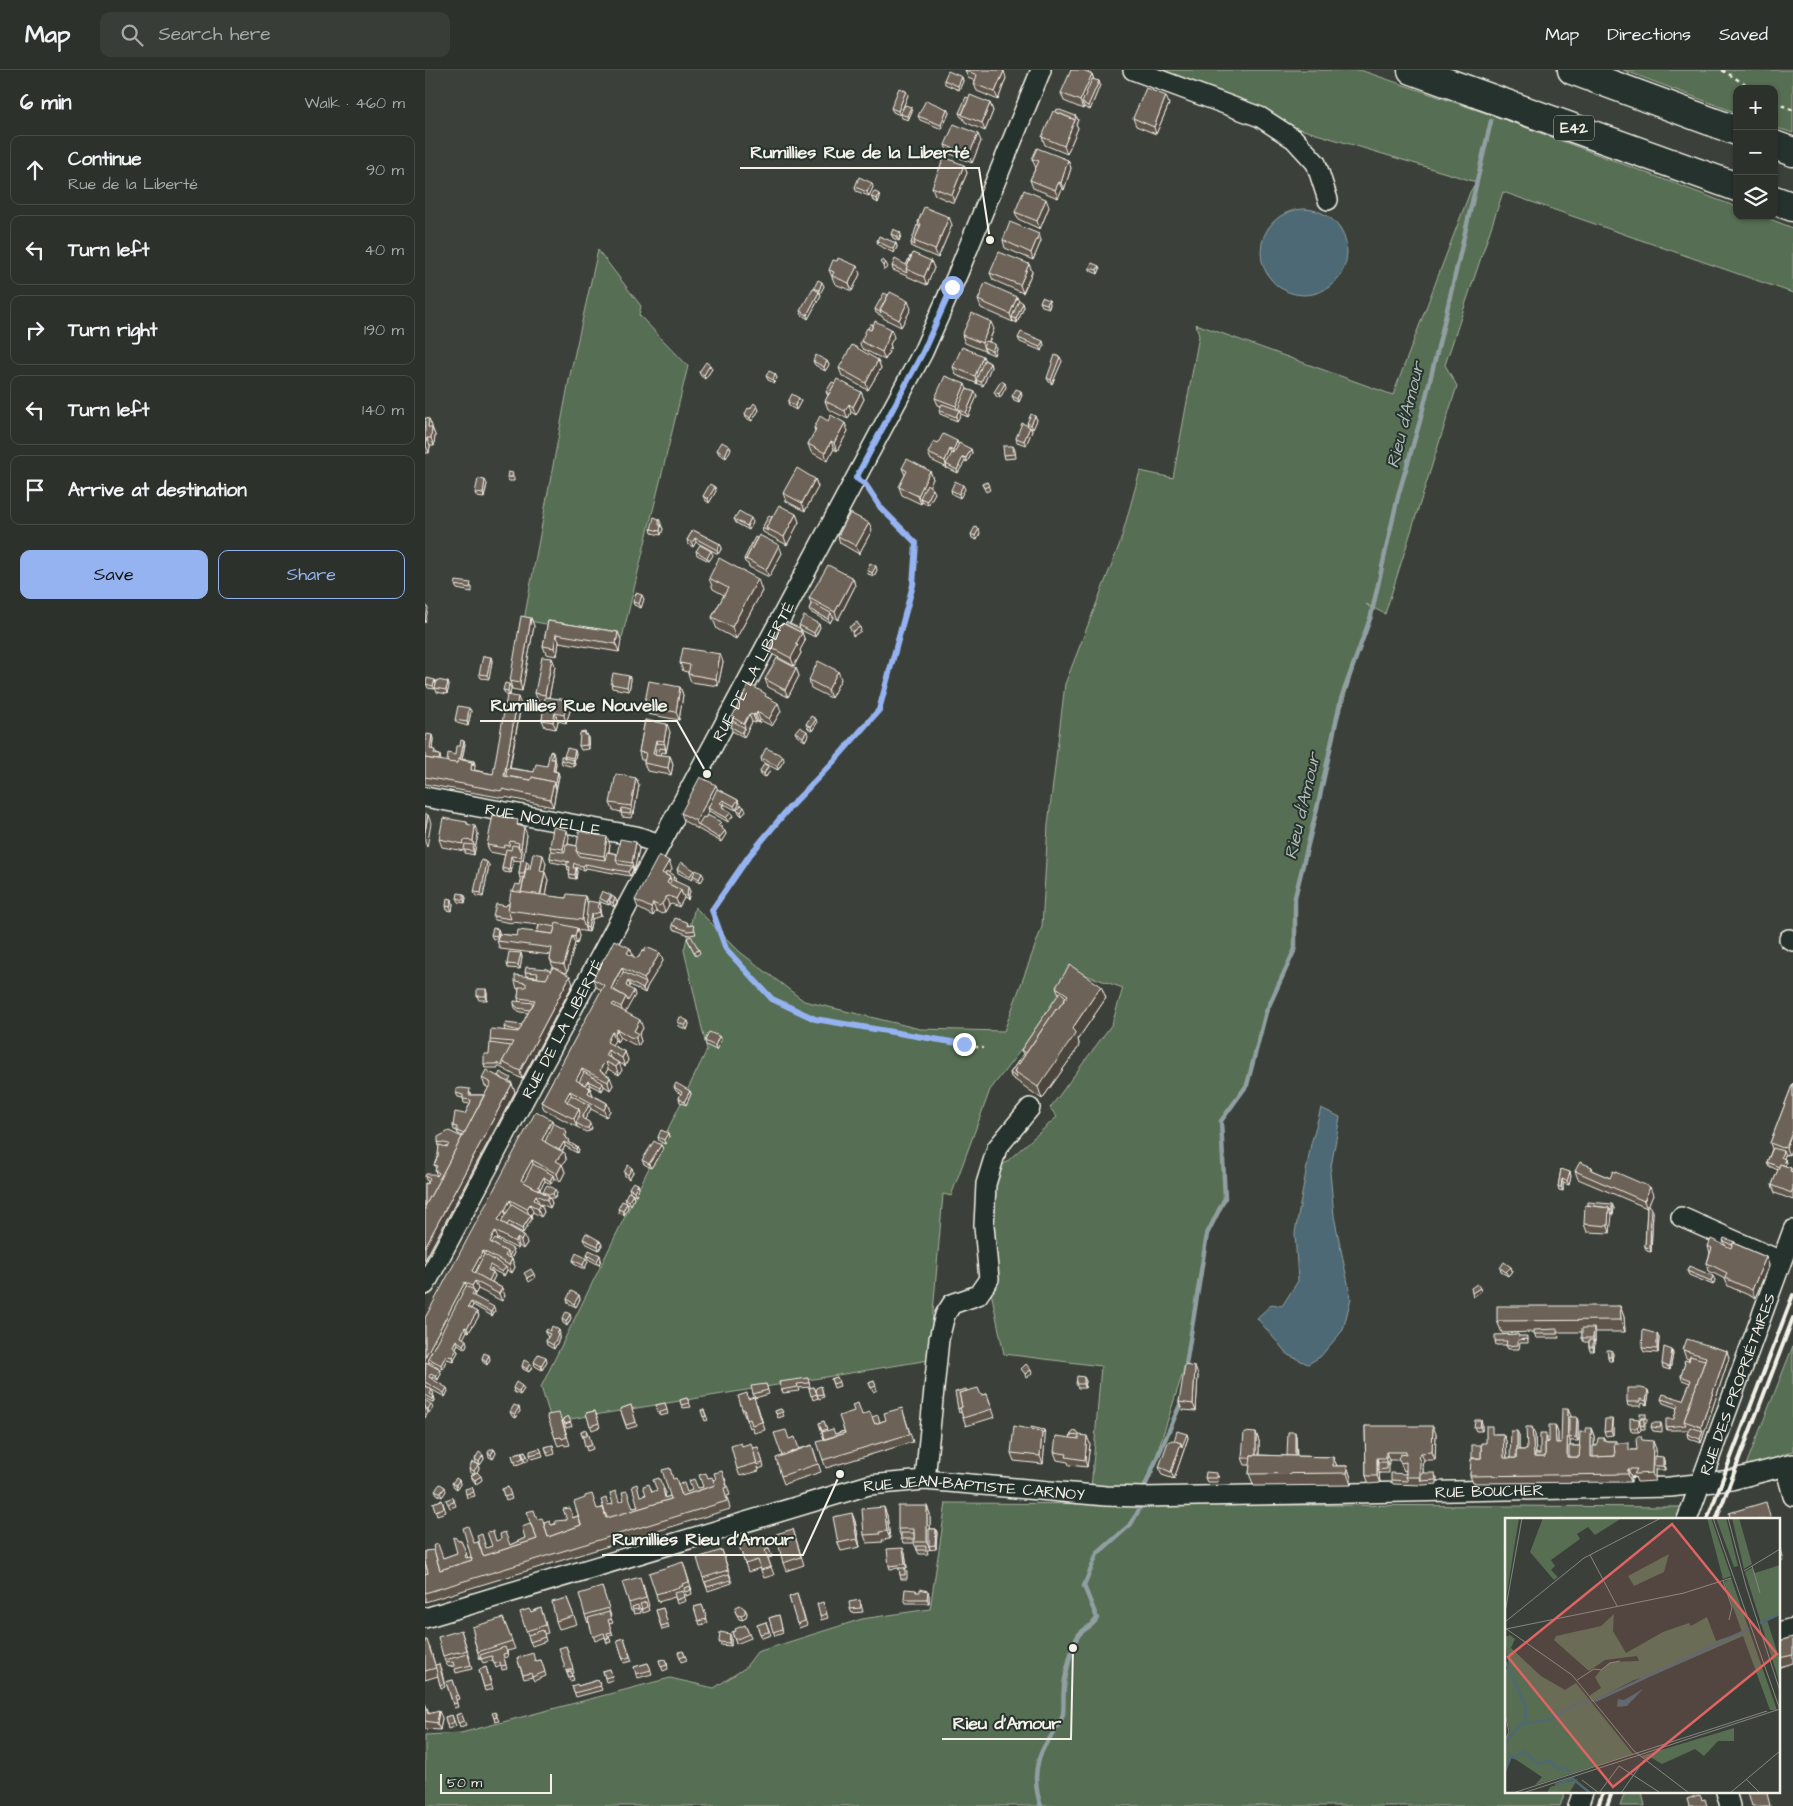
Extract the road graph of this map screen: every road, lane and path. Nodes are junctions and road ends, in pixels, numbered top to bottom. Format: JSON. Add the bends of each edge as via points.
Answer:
{"nodes":[{"id":1,"x":1041,"y":70,"type":"edge"},
{"id":2,"x":1133,"y":70,"type":"edge"},
{"id":3,"x":1412,"y":70,"type":"edge"},
{"id":4,"x":1572,"y":70,"type":"edge"},
{"id":5,"x":1723,"y":70,"type":"edge"},
{"id":6,"x":1747,"y":85,"type":"edge"},
{"id":7,"x":1778,"y":104,"type":"edge"},
{"id":8,"x":1793,"y":110,"type":"edge"},
{"id":9,"x":1734,"y":130,"type":"edge"},
{"id":10,"x":1778,"y":146,"type":"edge"},
{"id":11,"x":1793,"y":152,"type":"edge"},
{"id":12,"x":1733,"y":186,"type":"edge"},
{"id":13,"x":1328,"y":200,"type":"dead end"},
{"id":14,"x":1778,"y":201,"type":"edge"},
{"id":15,"x":1793,"y":207,"type":"edge"},
{"id":16,"x":856,"y":478,"type":"junction"},
{"id":17,"x":425,"y":797,"type":"edge"},
{"id":18,"x":660,"y":844,"type":"junction"},
{"id":19,"x":983,"y":1048,"type":"dead end"},
{"id":20,"x":1030,"y":1108,"type":"dead end"},
{"id":21,"x":1681,"y":1216,"type":"dead end"},
{"id":22,"x":1793,"y":1230,"type":"edge"},
{"id":23,"x":1781,"y":1261,"type":"junction"},
{"id":24,"x":425,"y":1285,"type":"edge"},
{"id":25,"x":1789,"y":1465,"type":"edge"},
{"id":26,"x":925,"y":1480,"type":"junction"},
{"id":27,"x":1701,"y":1483,"type":"junction"},
{"id":28,"x":1183,"y":1496,"type":"joint"},
{"id":29,"x":1793,"y":1496,"type":"edge"},
{"id":30,"x":1688,"y":1518,"type":"edge"},
{"id":31,"x":425,"y":1618,"type":"edge"},
{"id":32,"x":1582,"y":1794,"type":"edge"},
{"id":33,"x":1578,"y":1806,"type":"edge"}],
"edges":[{"from":1,"to":16,"type":"street","name":"RUE DE LA LIBERTÉ","via":[[933,330]]},
{"from":2,"to":13,"type":"street","via":[[1260,118],[1294,139],[1316,163]]},
{"from":3,"to":12,"type":"highway","number":"E42"},
{"from":4,"to":9,"type":"highway"},
{"from":5,"to":6,"type":"path"},
{"from":7,"to":8,"type":"path"},
{"from":10,"to":11,"type":"highway"},
{"from":14,"to":15,"type":"highway"},
{"from":16,"to":18,"type":"street","name":"RUE DE LA LIBERTÉ"},
{"from":16,"to":19,"type":"path","via":[[865,484],[881,508],[916,543],[913,585],[879,710],[789,808],[749,856],[712,910],[726,949],[772,999],[815,1019]]},
{"from":17,"to":18,"type":"street","name":"RUE NOUVELLE","via":[[636,836]]},
{"from":18,"to":24,"type":"street","name":"RUE DE LA LIBERTÉ"},
{"from":20,"to":26,"type":"street","via":[[997,1148],[986,1184],[989,1279],[978,1295],[952,1304],[945,1315],[939,1339]]},
{"from":21,"to":23,"type":"street"},
{"from":22,"to":23,"type":"street","name":"RUE DES PROPRIÉTAIRES"},
{"from":23,"to":27,"type":"street","name":"RUE DES PROPRIÉTAIRES"},
{"from":25,"to":27,"type":"street","name":"RUE BOUCHER","via":[[1731,1480]]},
{"from":25,"to":29,"type":"street"},
{"from":26,"to":28,"type":"street","name":"RUE JEAN-BAPTISTE CARNOY","via":[[1106,1496]]},
{"from":26,"to":31,"type":"street","name":"RUE JEAN-BAPTISTE CARNOY","via":[[869,1485]]},
{"from":27,"to":28,"type":"street","name":"RUE BOUCHER","via":[[1675,1487]]},
{"from":27,"to":30,"type":"street","name":"RUE DES PROPRIÉTAIRES"},
{"from":32,"to":33,"type":"street"}]}
